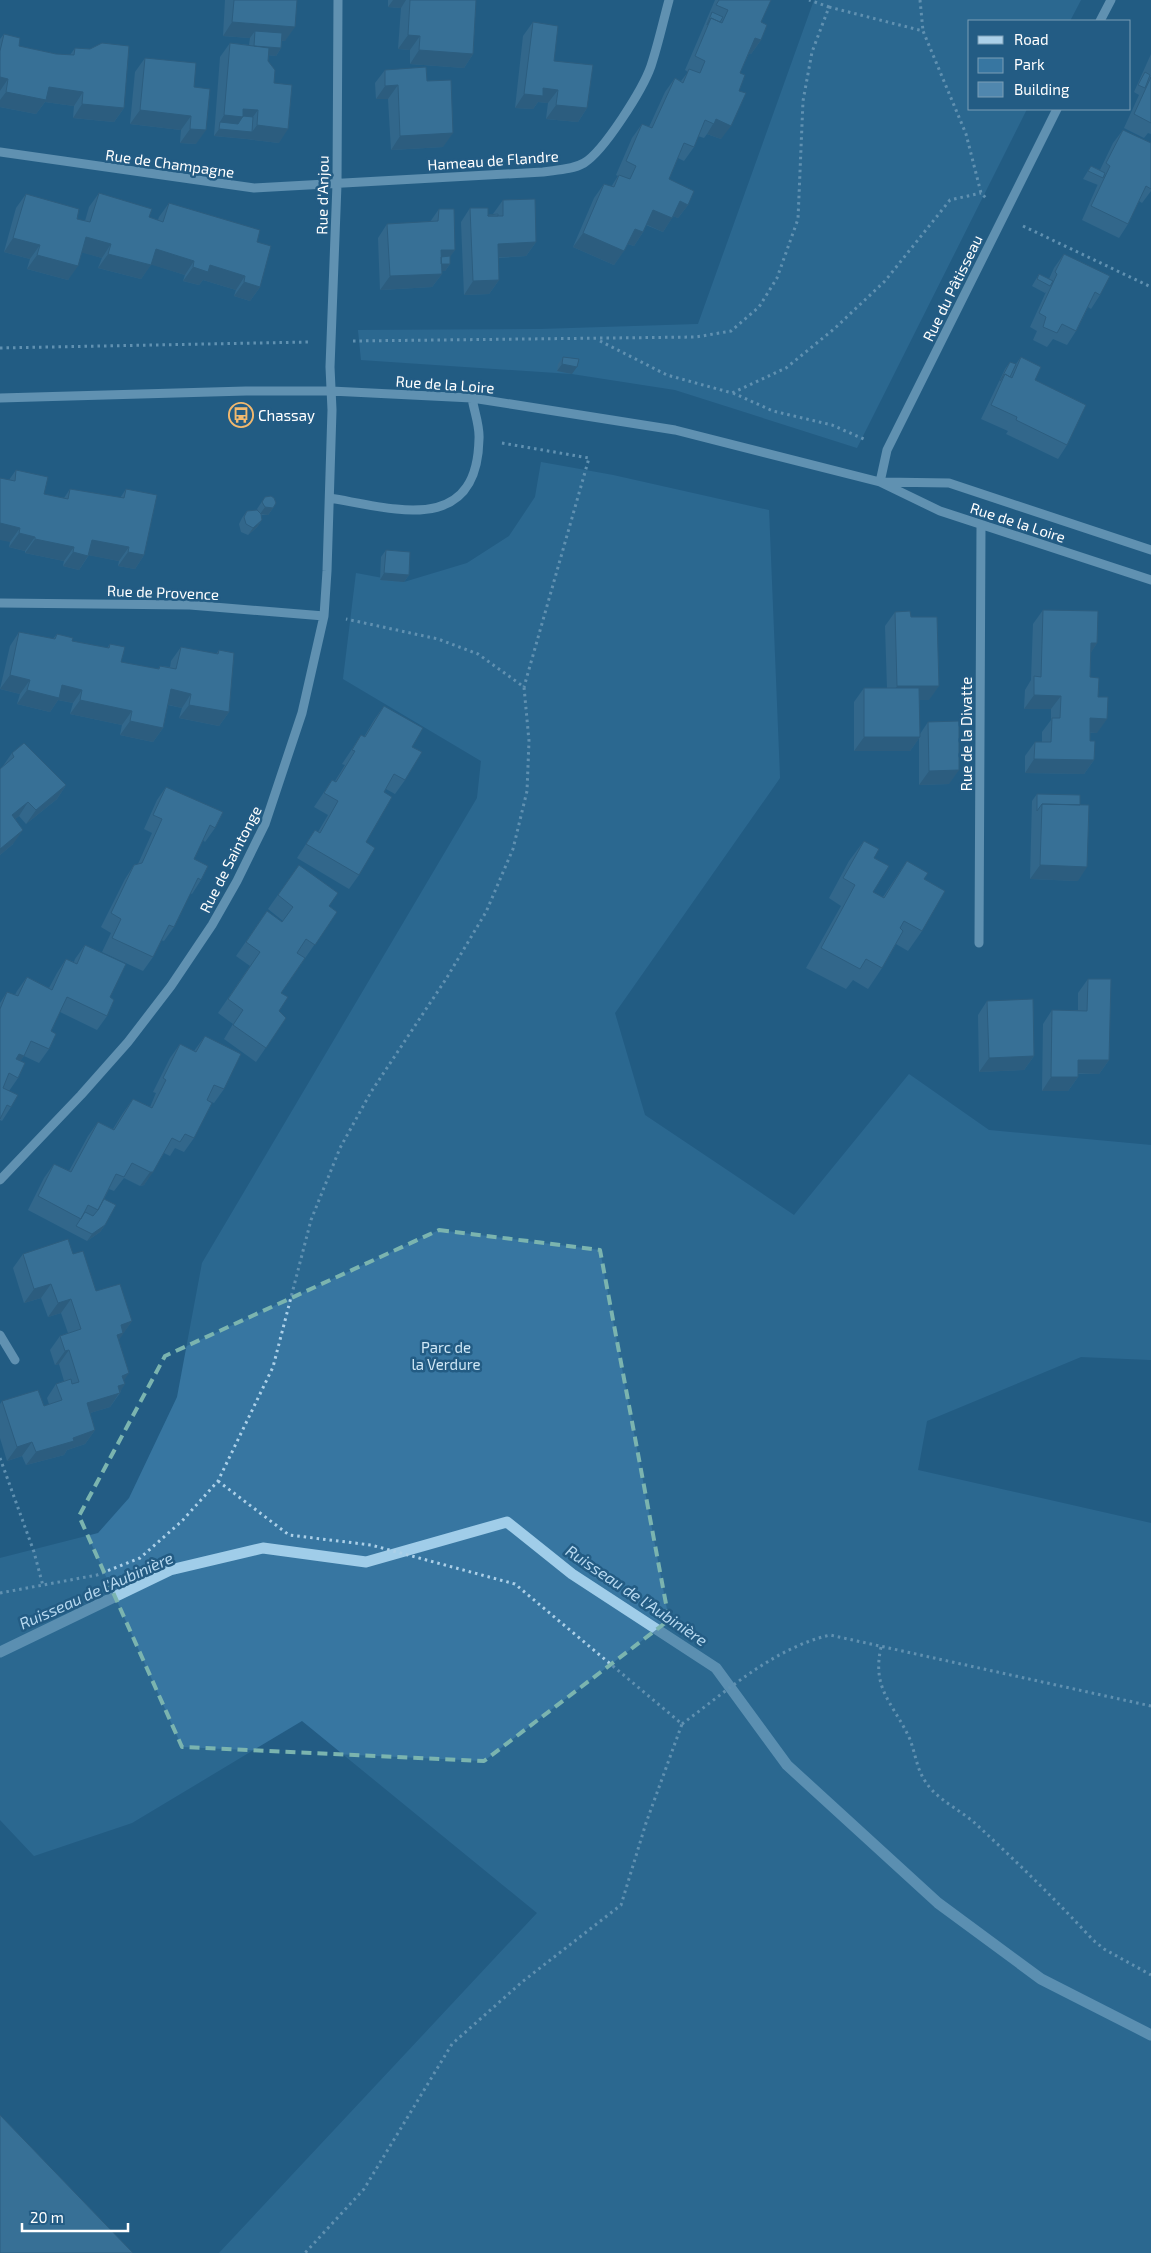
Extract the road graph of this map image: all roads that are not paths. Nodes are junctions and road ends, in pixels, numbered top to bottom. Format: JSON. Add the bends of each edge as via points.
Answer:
{"nodes":[{"id":1,"x":338,"y":0,"type":"edge"},
{"id":2,"x":669,"y":0,"type":"edge"},
{"id":3,"x":1111,"y":0,"type":"edge"},
{"id":4,"x":1101,"y":20,"type":"edge"},
{"id":5,"x":1056,"y":110,"type":"edge"},
{"id":6,"x":0,"y":152,"type":"edge"},
{"id":7,"x":337,"y":184,"type":"junction"},
{"id":8,"x":330,"y":391,"type":"junction"},
{"id":9,"x":0,"y":398,"type":"edge"},
{"id":10,"x":472,"y":398,"type":"junction"},
{"id":11,"x":880,"y":482,"type":"junction"},
{"id":12,"x":330,"y":498,"type":"junction"},
{"id":13,"x":982,"y":525,"type":"junction"},
{"id":14,"x":1151,"y":550,"type":"edge"},
{"id":15,"x":1151,"y":580,"type":"edge"},
{"id":16,"x":0,"y":604,"type":"edge"},
{"id":17,"x":324,"y":616,"type":"junction"},
{"id":18,"x":979,"y":943,"type":"dead end"},
{"id":19,"x":0,"y":1180,"type":"edge"},
{"id":20,"x":0,"y":1335,"type":"edge"},
{"id":21,"x":14,"y":1360,"type":"dead end"}],
"edges":[{"from":1,"to":7,"type":"street","name":"Rue d'Anjou"},
{"from":2,"to":7,"type":"street","name":"Hameau de Flandre","via":[[650,68],[623,117],[601,148],[584,163],[543,172]]},
{"from":3,"to":4,"type":"street"},
{"from":5,"to":11,"type":"street","name":"Rue du Pâtisseau","via":[[887,450]]},
{"from":6,"to":7,"type":"street","name":"Rue de Champagne","via":[[254,188]]},
{"from":7,"to":8,"type":"street","name":"Rue d'Anjou"},
{"from":8,"to":9,"type":"street","name":"Rue de la Loire"},
{"from":8,"to":10,"type":"street","name":"Rue de la Loire"},
{"from":8,"to":12,"type":"street","name":"Rue de Saintonge"},
{"from":10,"to":11,"type":"street","name":"Rue de la Loire","via":[[675,430]]},
{"from":10,"to":12,"type":"street","via":[[479,438],[474,476],[460,497],[437,509],[402,510]]},
{"from":11,"to":13,"type":"street","name":"Rue de la Loire","via":[[940,511]]},
{"from":11,"to":14,"type":"street","name":"Rue de la Loire","via":[[949,483]]},
{"from":12,"to":17,"type":"street","name":"Rue de Saintonge"},
{"from":13,"to":15,"type":"street","name":"Rue de la Loire"},
{"from":13,"to":18,"type":"street","name":"Rue de la Divatte"},
{"from":16,"to":17,"type":"street","name":"Rue de Provence","via":[[190,605]]},
{"from":17,"to":19,"type":"street","name":"Rue de Saintonge","via":[[302,713],[265,824],[237,882],[171,986],[128,1042]]},
{"from":20,"to":21,"type":"street"}]}
